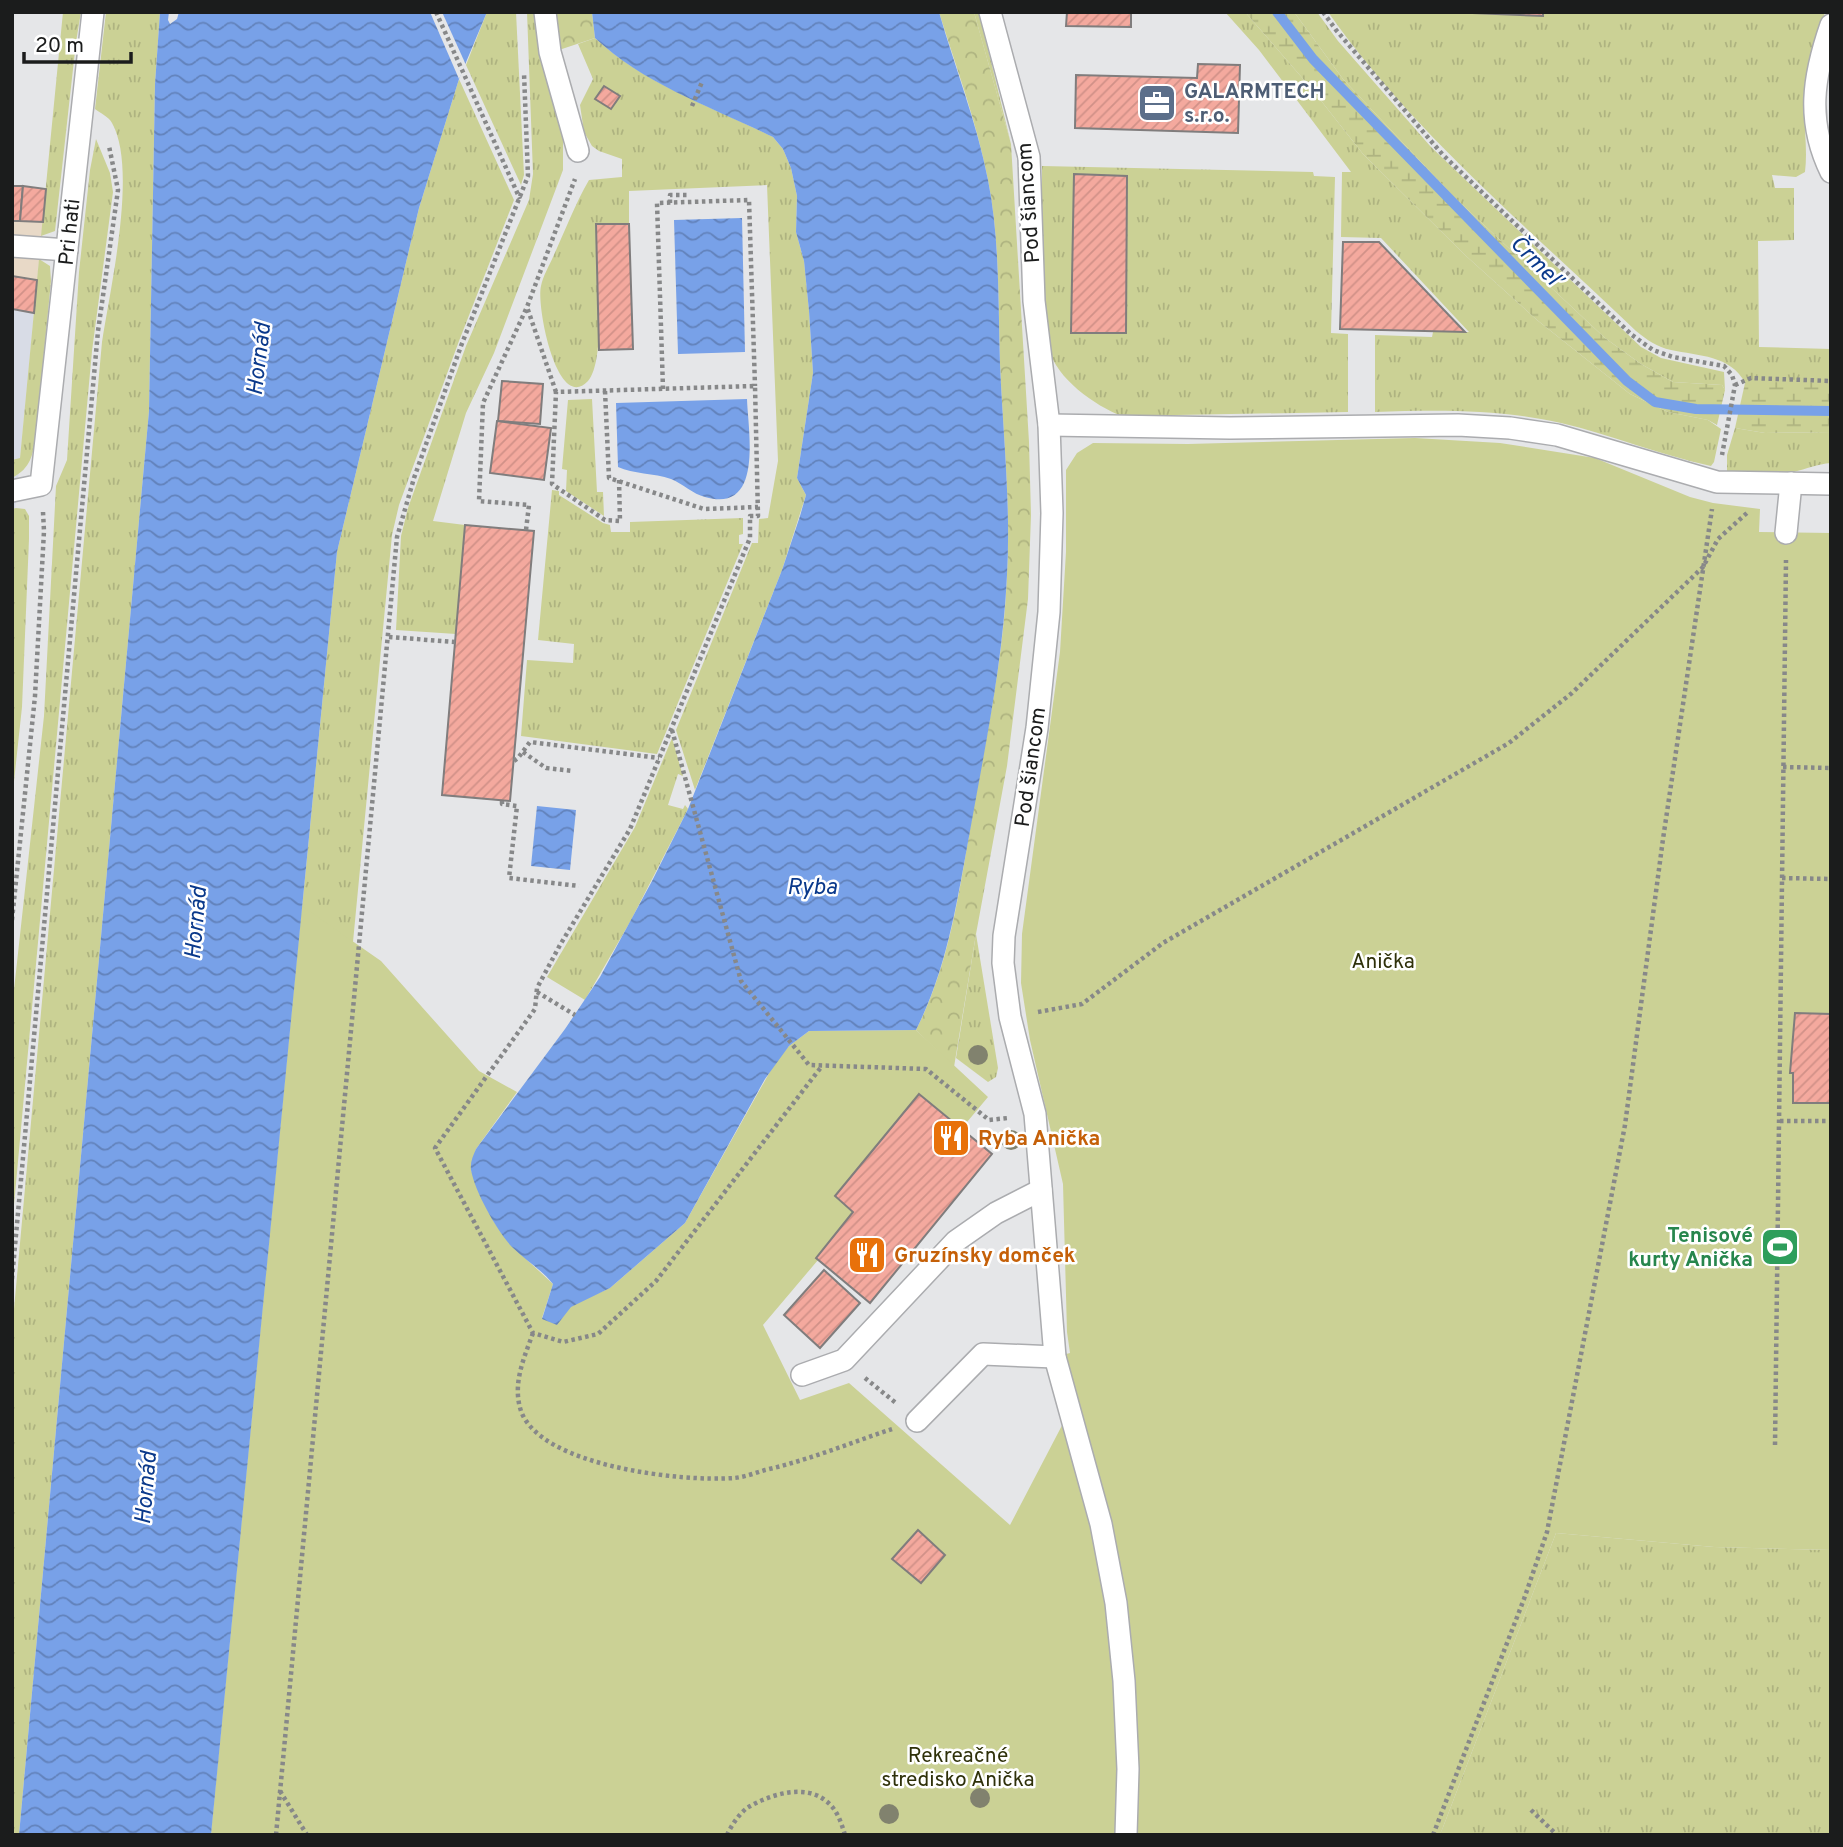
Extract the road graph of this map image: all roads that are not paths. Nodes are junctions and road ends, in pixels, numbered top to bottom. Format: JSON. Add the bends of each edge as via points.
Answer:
{"nodes":[{"id":1,"x":93,"y":12,"type":"edge"},
{"id":2,"x":545,"y":12,"type":"edge"},
{"id":3,"x":990,"y":12,"type":"edge"},
{"id":4,"x":1831,"y":25,"type":"edge"},
{"id":5,"x":578,"y":151,"type":"road end"},
{"id":6,"x":1831,"y":172,"type":"edge"},
{"id":7,"x":12,"y":246,"type":"edge"},
{"id":8,"x":67,"y":250,"type":"junction"},
{"id":9,"x":1049,"y":425,"type":"junction"},
{"id":10,"x":1788,"y":483,"type":"junction"},
{"id":11,"x":1831,"y":484,"type":"edge"},
{"id":12,"x":12,"y":491,"type":"edge"},
{"id":13,"x":1786,"y":533,"type":"road end"},
{"id":14,"x":1041,"y":1190,"type":"junction"},
{"id":15,"x":1055,"y":1357,"type":"junction"},
{"id":16,"x":802,"y":1375,"type":"dead end"},
{"id":17,"x":907,"y":1423,"type":"road end"},
{"id":18,"x":1126,"y":1835,"type":"edge"}],
"edges":[{"from":1,"to":8,"type":"lane","name":"Pri hati"},
{"from":2,"to":5,"type":"lane"},
{"from":3,"to":9,"type":"lane","name":"Pod šiancom","via":[[1029,157],[1034,301]]},
{"from":4,"to":6,"type":"lane","via":[[1822,51],[1815,102],[1815,128]]},
{"from":7,"to":8,"type":"lane"},
{"from":8,"to":12,"type":"lane","name":"Pri hati","via":[[41,485]]},
{"from":9,"to":10,"type":"lane","via":[[1510,428],[1557,435],[1717,482]]},
{"from":9,"to":14,"type":"lane","name":"Pod šiancom","via":[[1049,612],[1003,963],[1010,1017],[1035,1114]]},
{"from":10,"to":11,"type":"lane"},
{"from":10,"to":13,"type":"lane"},
{"from":14,"to":15,"type":"lane","name":"Pod šiancom"},
{"from":14,"to":16,"type":"lane","via":[[956,1241],[844,1360]]},
{"from":15,"to":17,"type":"lane","via":[[984,1353]]},
{"from":15,"to":18,"type":"lane","name":"Pod šiancom","via":[[1101,1524],[1116,1603],[1128,1769]]}]}
